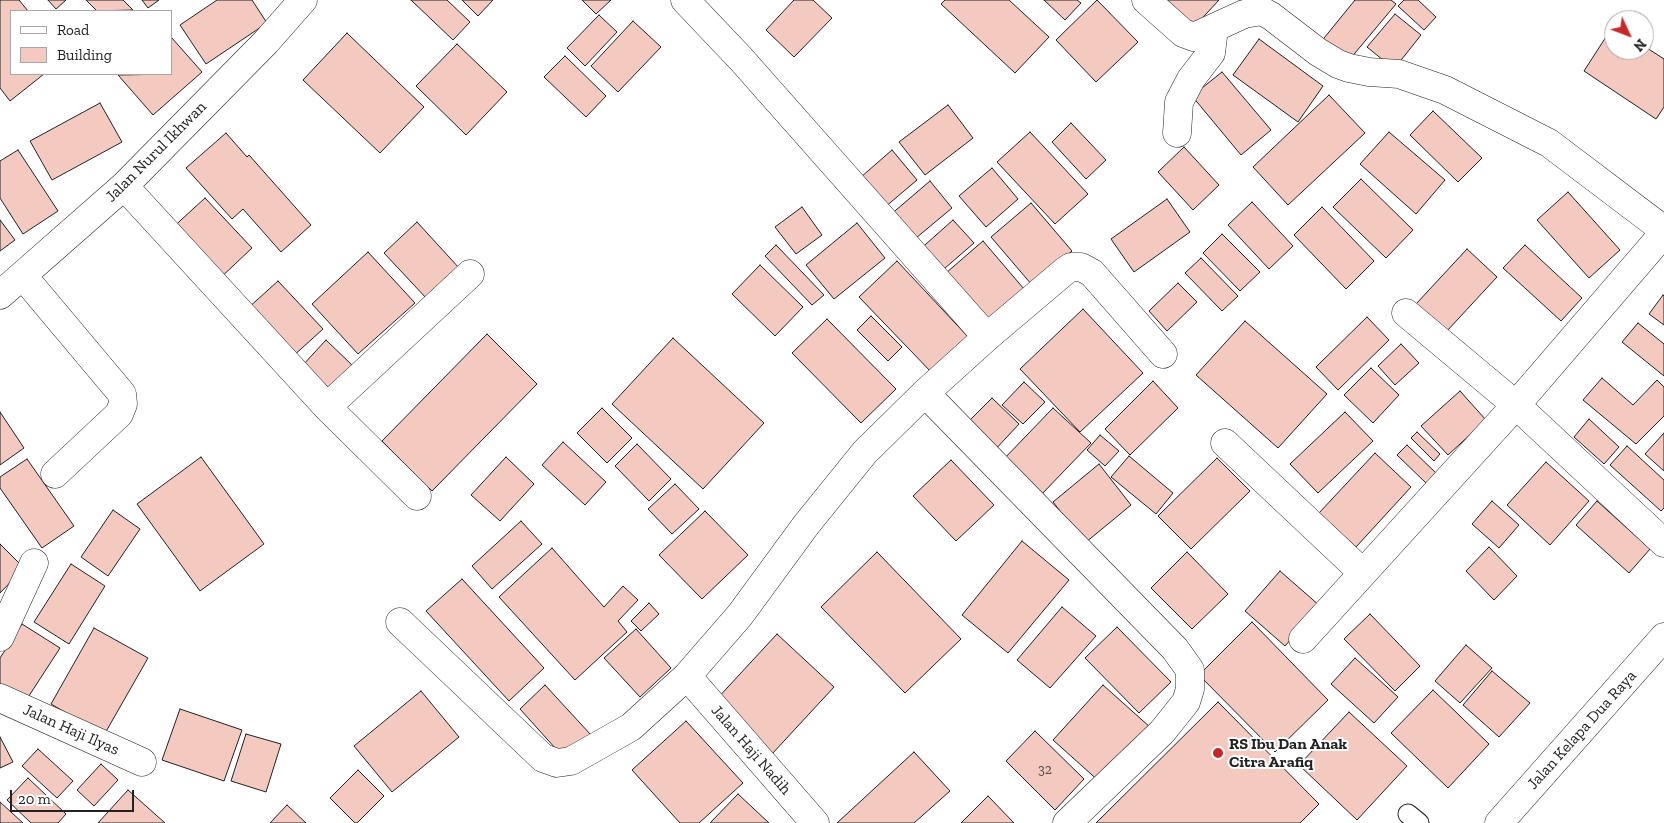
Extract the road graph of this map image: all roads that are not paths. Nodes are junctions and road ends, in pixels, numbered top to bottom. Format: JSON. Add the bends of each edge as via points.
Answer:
{"nodes":[{"id":1,"x":304,"y":0,"type":"edge"},
{"id":2,"x":685,"y":0,"type":"edge"},
{"id":3,"x":1146,"y":0,"type":"edge"},
{"id":4,"x":1214,"y":28,"type":"junction"},
{"id":5,"x":1177,"y":133,"type":"dead end"},
{"id":6,"x":124,"y":186,"type":"junction"},
{"id":7,"x":1664,"y":231,"type":"edge"},
{"id":8,"x":470,"y":274,"type":"dead end"},
{"id":9,"x":23,"y":276,"type":"junction"},
{"id":10,"x":0,"y":295,"type":"edge"},
{"id":11,"x":1406,"y":313,"type":"dead end"},
{"id":12,"x":987,"y":337,"type":"junction"},
{"id":13,"x":1163,"y":354,"type":"dead end"},
{"id":14,"x":925,"y":393,"type":"junction"},
{"id":15,"x":1516,"y":405,"type":"junction"},
{"id":16,"x":327,"y":406,"type":"junction"},
{"id":17,"x":1225,"y":443,"type":"dead end"},
{"id":18,"x":55,"y":474,"type":"dead end"},
{"id":19,"x":417,"y":496,"type":"dead end"},
{"id":20,"x":1664,"y":543,"type":"edge"},
{"id":21,"x":34,"y":563,"type":"dead end"},
{"id":22,"x":1363,"y":573,"type":"junction"},
{"id":23,"x":400,"y":622,"type":"dead end"},
{"id":24,"x":0,"y":636,"type":"edge"},
{"id":25,"x":1664,"y":637,"type":"edge"},
{"id":26,"x":1303,"y":639,"type":"dead end"},
{"id":27,"x":687,"y":676,"type":"junction"},
{"id":28,"x":0,"y":698,"type":"edge"},
{"id":29,"x":142,"y":762,"type":"dead end"},
{"id":30,"x":816,"y":823,"type":"edge"},
{"id":31,"x":1067,"y":823,"type":"edge"},
{"id":32,"x":1499,"y":823,"type":"edge"}],
"edges":[{"from":1,"to":6,"type":"street","name":"Jalan Nurul Ikhwan"},
{"from":2,"to":12,"type":"street"},
{"from":3,"to":4,"type":"street","via":[[1183,33],[1194,37]]},
{"from":4,"to":5,"type":"street","via":[[1211,53],[1190,79],[1179,102]]},
{"from":4,"to":7,"type":"street","via":[[1244,14],[1262,11],[1338,64],[1369,72],[1399,74],[1445,90],[1549,143]]},
{"from":6,"to":9,"type":"street","name":"Jalan Nurul Ikhwan"},
{"from":6,"to":16,"type":"street"},
{"from":7,"to":15,"type":"street"},
{"from":8,"to":16,"type":"street"},
{"from":9,"to":10,"type":"street","name":"Jalan Nurul Ikhwan"},
{"from":9,"to":18,"type":"street","via":[[122,394],[124,404],[120,414]]},
{"from":11,"to":15,"type":"street"},
{"from":12,"to":13,"type":"street","via":[[1065,271],[1081,266],[1092,273]]},
{"from":12,"to":14,"type":"street"},
{"from":14,"to":27,"type":"street","via":[[865,452],[740,615]]},
{"from":14,"to":31,"type":"street","via":[[1175,649],[1190,670],[1186,702],[1162,732]]},
{"from":15,"to":20,"type":"street"},
{"from":15,"to":22,"type":"street"},
{"from":16,"to":19,"type":"street"},
{"from":17,"to":22,"type":"street"},
{"from":21,"to":24,"type":"street"},
{"from":22,"to":26,"type":"street"},
{"from":23,"to":27,"type":"street","via":[[542,758],[557,763],[571,761],[631,727]]},
{"from":25,"to":32,"type":"street","name":"Jalan Kelapa Dua Raya"},
{"from":27,"to":30,"type":"street","name":"Jalan Haji Nadih"},
{"from":28,"to":29,"type":"street","name":"Jalan Haji Ilyas"}]}
